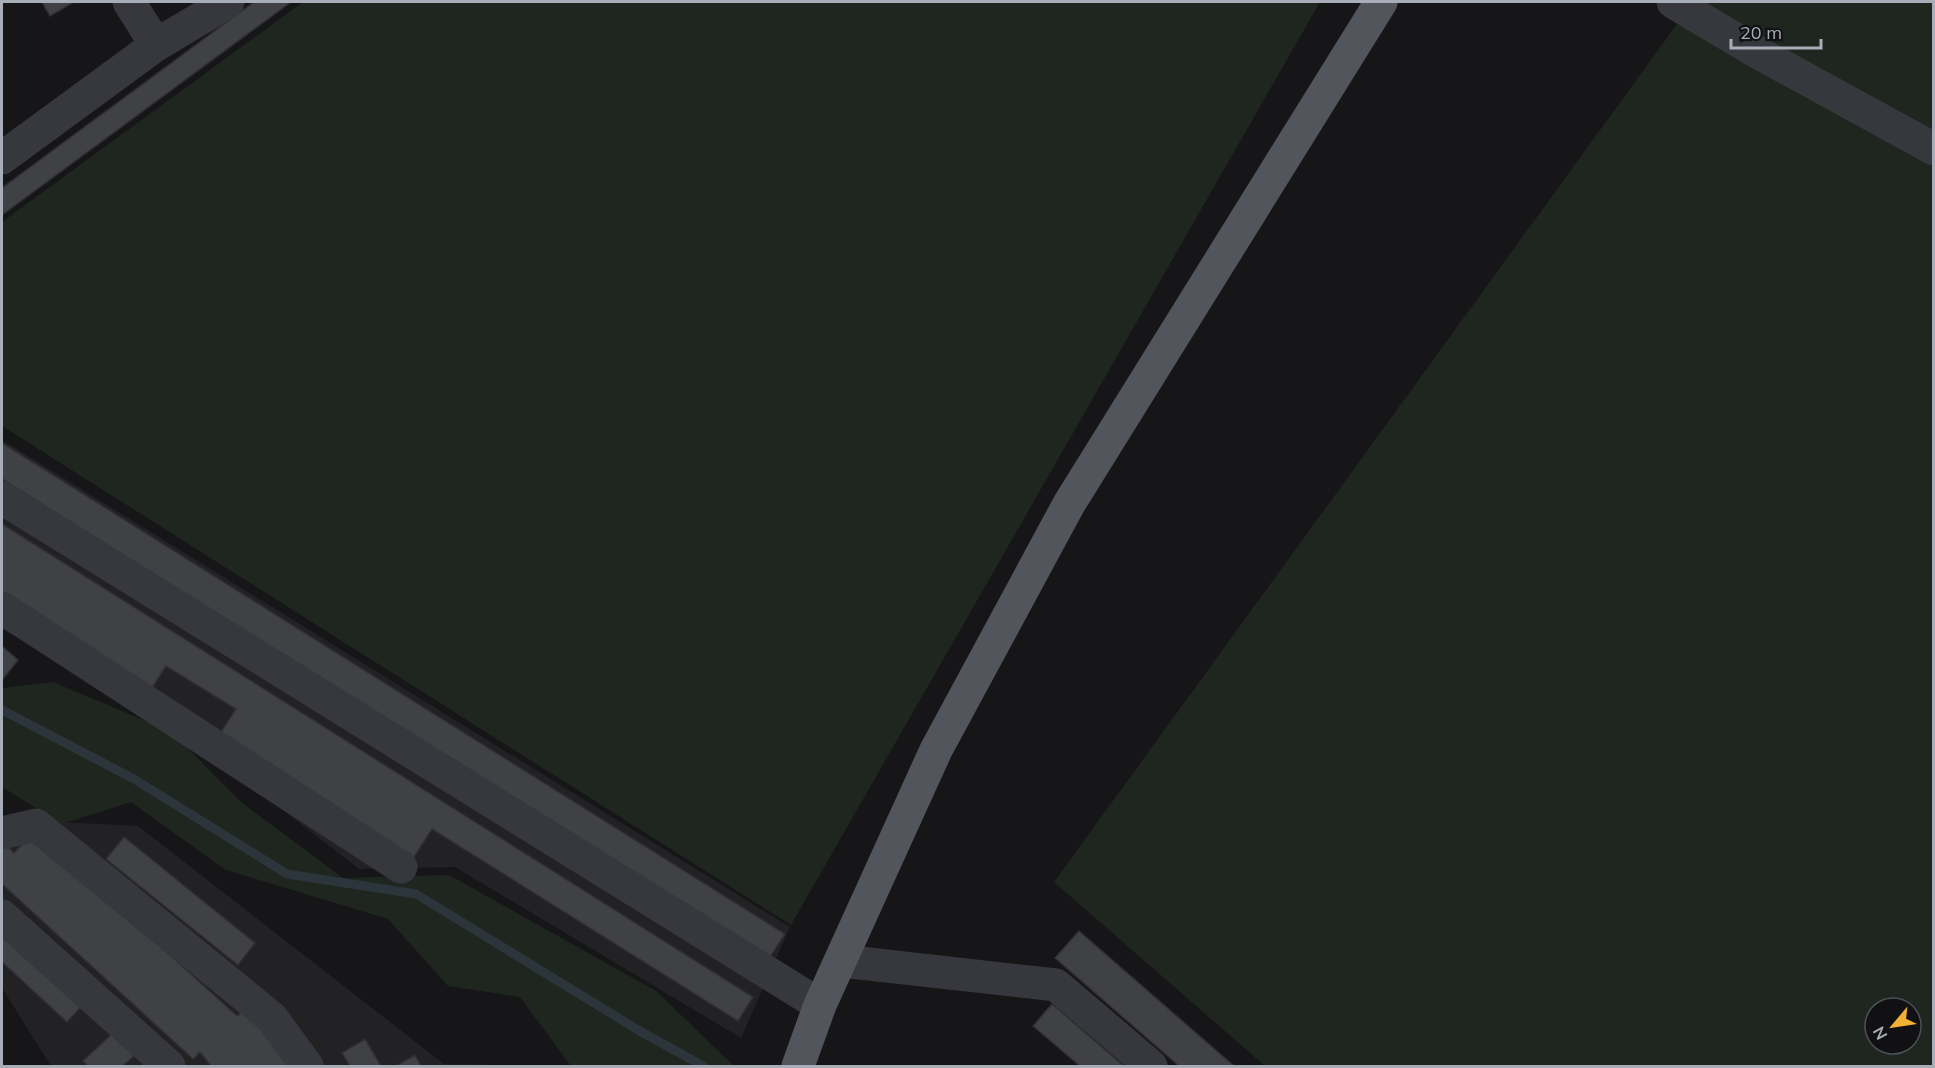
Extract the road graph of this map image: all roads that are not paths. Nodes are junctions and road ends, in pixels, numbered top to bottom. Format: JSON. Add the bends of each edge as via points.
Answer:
{"nodes":[{"id":1,"x":129,"y":2,"type":"edge"},
{"id":2,"x":228,"y":2,"type":"edge"},
{"id":3,"x":1380,"y":2,"type":"edge"},
{"id":4,"x":1673,"y":2,"type":"edge"},
{"id":5,"x":156,"y":45,"type":"junction"},
{"id":6,"x":1934,"y":149,"type":"edge"},
{"id":7,"x":2,"y":158,"type":"edge"},
{"id":8,"x":2,"y":498,"type":"edge"},
{"id":9,"x":2,"y":608,"type":"edge"},
{"id":10,"x":2,"y":833,"type":"edge"},
{"id":11,"x":401,"y":867,"type":"dead end"},
{"id":12,"x":2,"y":916,"type":"edge"},
{"id":13,"x":842,"y":961,"type":"junction"},
{"id":14,"x":820,"y":1005,"type":"junction"},
{"id":15,"x":164,"y":1065,"type":"edge"},
{"id":16,"x":307,"y":1066,"type":"edge"},
{"id":17,"x":798,"y":1066,"type":"edge"},
{"id":18,"x":1151,"y":1066,"type":"edge"}],
"edges":[{"from":1,"to":5,"type":"street"},
{"from":2,"to":5,"type":"street"},
{"from":3,"to":13,"type":"main road","via":[[1069,504],[936,750]]},
{"from":4,"to":6,"type":"street"},
{"from":5,"to":7,"type":"street"},
{"from":8,"to":14,"type":"street"},
{"from":9,"to":11,"type":"street"},
{"from":10,"to":16,"type":"street","via":[[36,825],[272,1018]]},
{"from":12,"to":15,"type":"street"},
{"from":13,"to":14,"type":"main road"},
{"from":13,"to":18,"type":"street","via":[[1056,985]]},
{"from":14,"to":17,"type":"main road"}]}
